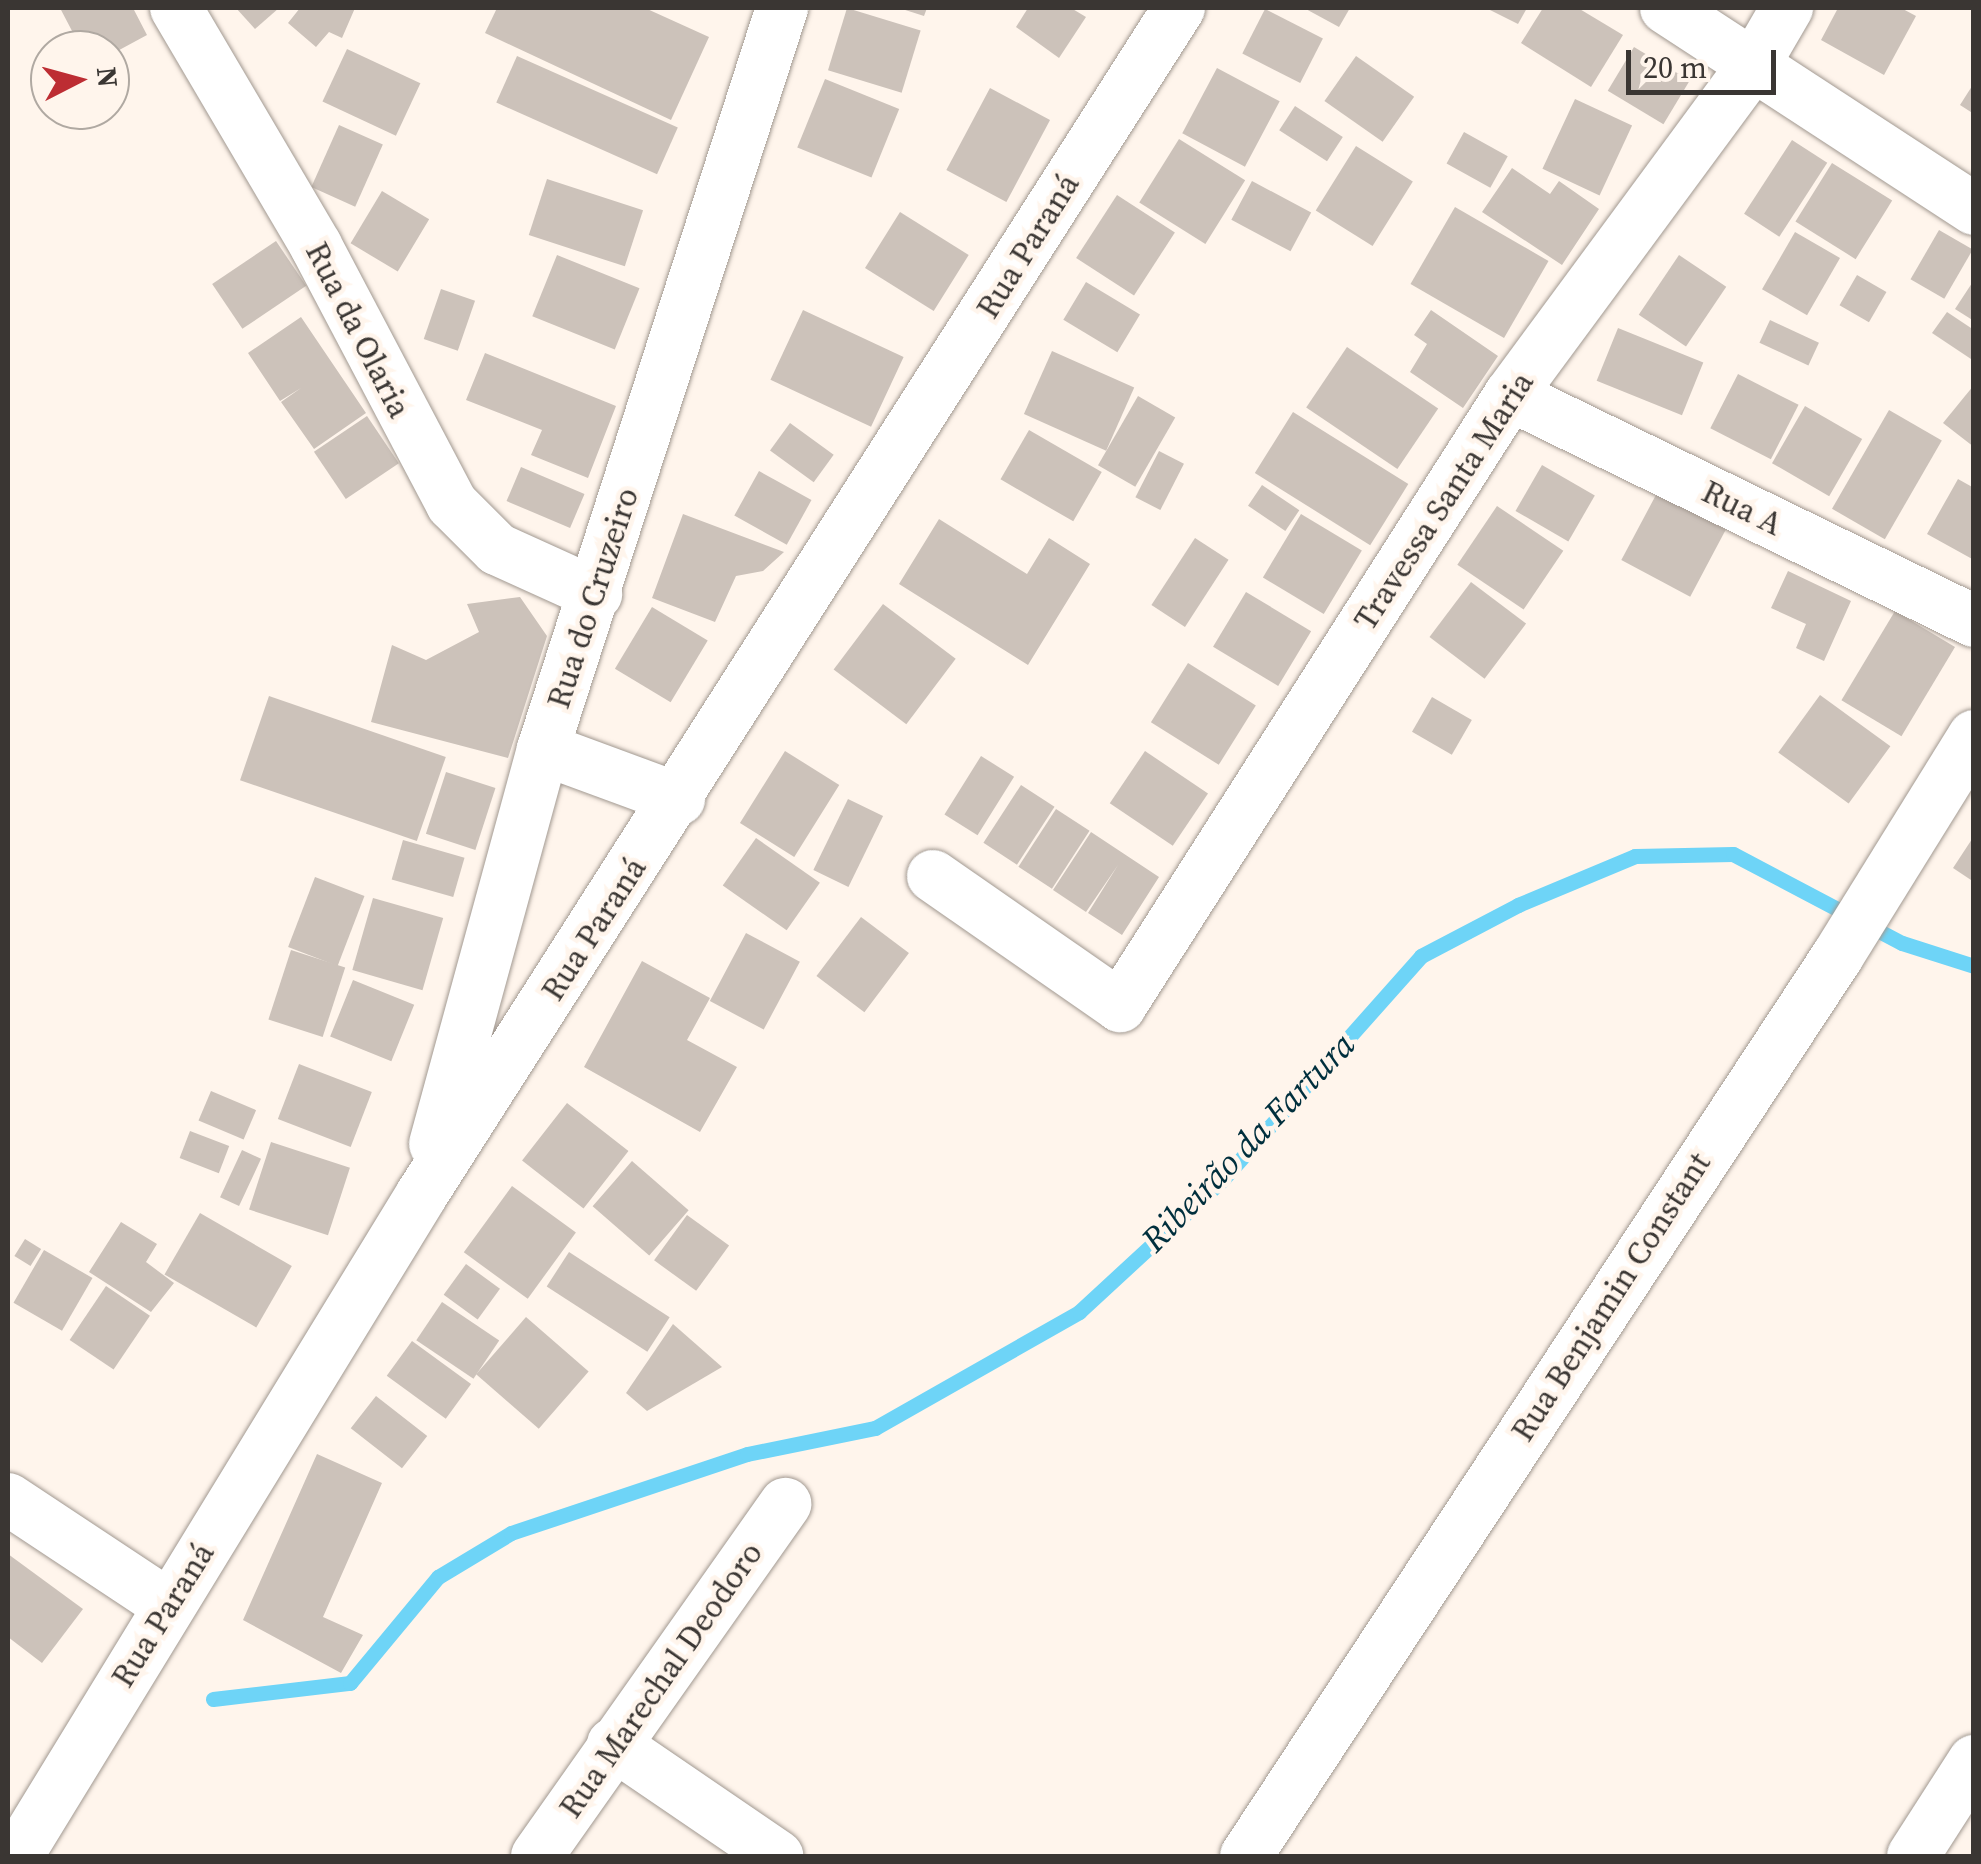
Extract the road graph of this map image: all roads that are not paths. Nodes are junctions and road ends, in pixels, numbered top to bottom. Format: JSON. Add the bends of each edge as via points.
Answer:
{"nodes":[{"id":1,"x":176,"y":8,"type":"edge"},
{"id":2,"x":782,"y":8,"type":"edge"},
{"id":3,"x":1179,"y":8,"type":"edge"},
{"id":4,"x":1666,"y":8,"type":"edge"},
{"id":5,"x":1787,"y":8,"type":"edge"},
{"id":6,"x":1755,"y":63,"type":"junction"},
{"id":7,"x":1974,"y":209,"type":"edge"},
{"id":8,"x":1510,"y":396,"type":"junction"},
{"id":9,"x":596,"y":594,"type":"junction"},
{"id":10,"x":1974,"y":621,"type":"edge"},
{"id":11,"x":1974,"y":736,"type":"edge"},
{"id":12,"x":543,"y":749,"type":"junction"},
{"id":13,"x":678,"y":799,"type":"junction"},
{"id":14,"x":932,"y":876,"type":"dead end"},
{"id":15,"x":422,"y":1194,"type":"junction"},
{"id":16,"x":8,"y":1498,"type":"edge"},
{"id":17,"x":785,"y":1504,"type":"dead end"},
{"id":18,"x":168,"y":1604,"type":"junction"},
{"id":19,"x":612,"y":1744,"type":"junction"},
{"id":20,"x":1974,"y":1761,"type":"edge"},
{"id":21,"x":17,"y":1856,"type":"edge"},
{"id":22,"x":537,"y":1856,"type":"edge"},
{"id":23,"x":777,"y":1856,"type":"edge"},
{"id":24,"x":1246,"y":1856,"type":"edge"},
{"id":25,"x":1913,"y":1856,"type":"edge"}],
"edges":[{"from":1,"to":9,"type":"street","name":"Rua da Olaria","via":[[316,246],[452,504],[497,548]]},
{"from":2,"to":9,"type":"street","name":"Rua do Cruzeiro"},
{"from":3,"to":13,"type":"street","name":"Rua Paraná"},
{"from":4,"to":6,"type":"street"},
{"from":5,"to":6,"type":"street","name":"Travessa Santa Maria"},
{"from":6,"to":7,"type":"street"},
{"from":6,"to":8,"type":"street","name":"Travessa Santa Maria"},
{"from":8,"to":10,"type":"street","name":"Rua A"},
{"from":8,"to":14,"type":"street","name":"Travessa Santa Maria","via":[[1120,1006]]},
{"from":9,"to":12,"type":"street","name":"Rua do Cruzeiro"},
{"from":11,"to":24,"type":"street","name":"Rua Benjamin Constant","via":[[1838,957]]},
{"from":12,"to":13,"type":"street"},
{"from":12,"to":15,"type":"street","name":"Rua do Cruzeiro"},
{"from":13,"to":15,"type":"street","name":"Rua Paraná"},
{"from":15,"to":18,"type":"street","name":"Rua Paraná"},
{"from":16,"to":18,"type":"street"},
{"from":17,"to":19,"type":"street","name":"Rua Marechal Deodoro"},
{"from":18,"to":21,"type":"street","name":"Rua Paraná"},
{"from":19,"to":22,"type":"street","name":"Rua Marechal Deodoro"},
{"from":19,"to":23,"type":"street"},
{"from":20,"to":25,"type":"street"}]}
